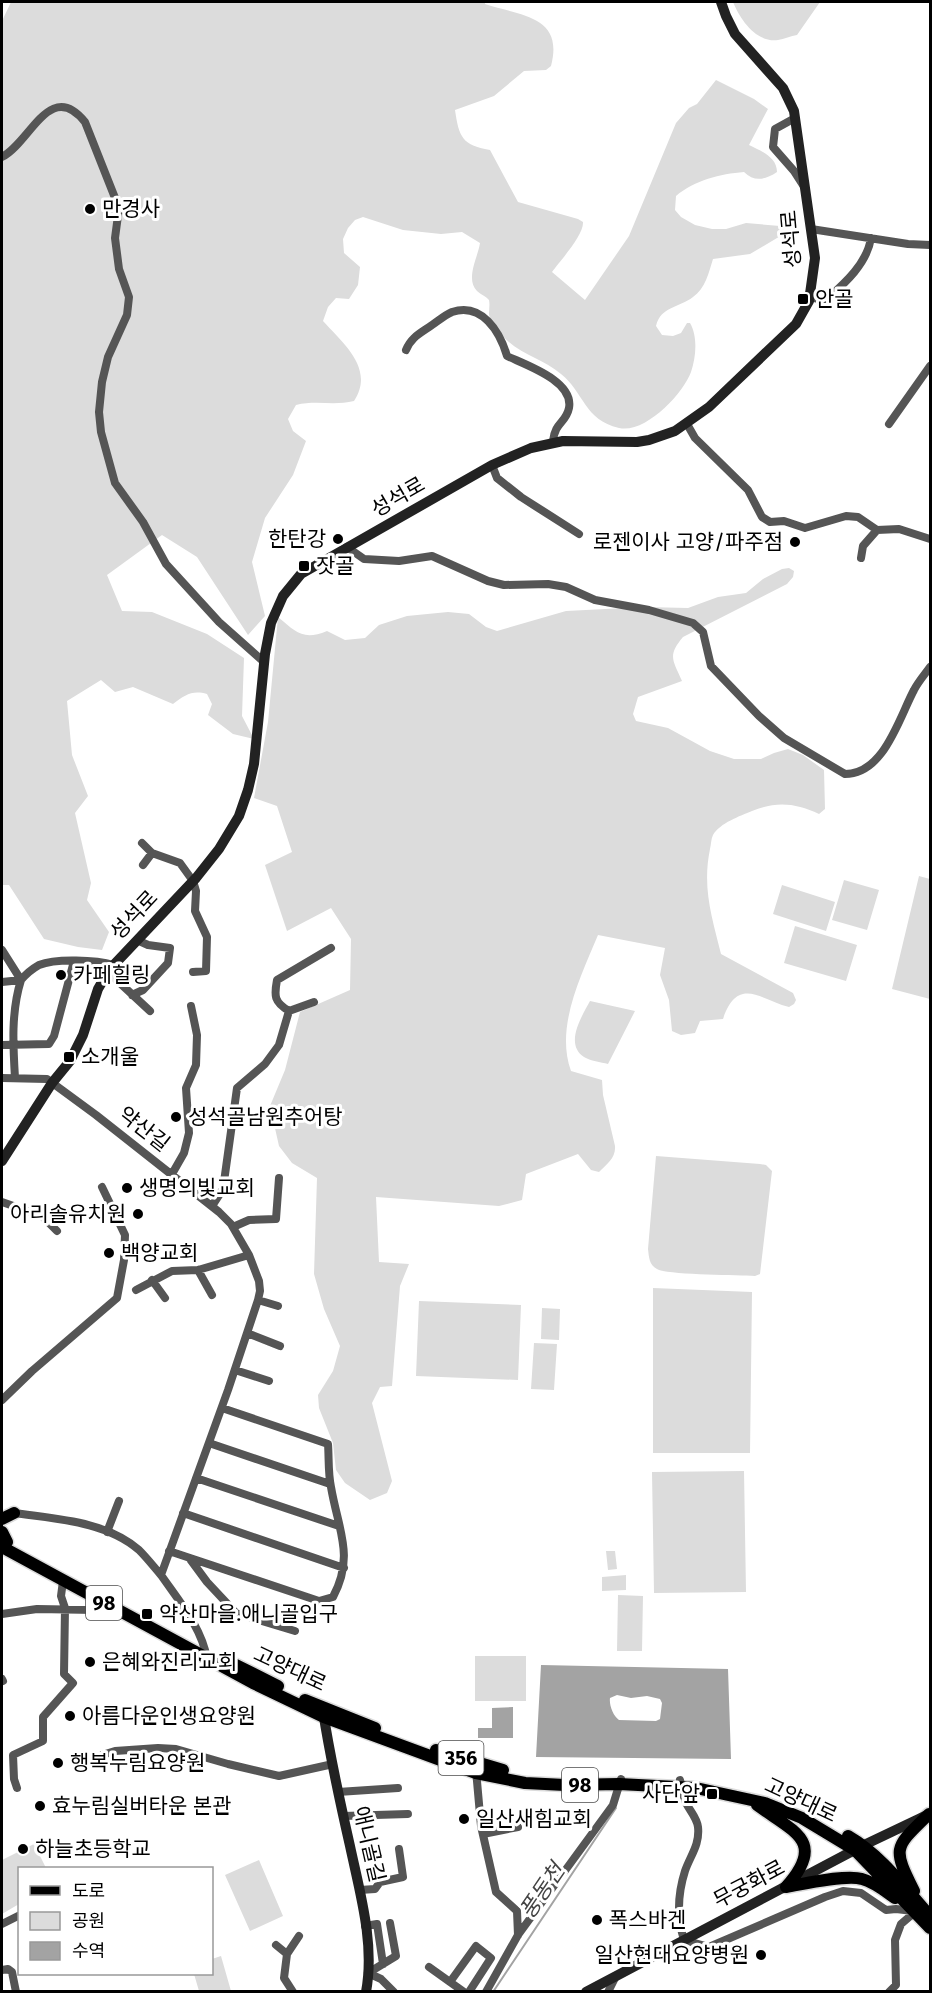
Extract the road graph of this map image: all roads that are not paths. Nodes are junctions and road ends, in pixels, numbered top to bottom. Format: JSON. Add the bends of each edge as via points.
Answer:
{"nodes":[{"id":1,"x":721,"y":2,"type":"edge"},
{"id":2,"x":795,"y":118,"type":"junction"},
{"id":3,"x":2,"y":157,"type":"edge"},
{"id":4,"x":806,"y":190,"type":"junction"},
{"id":5,"x":812,"y":229,"type":"junction"},
{"id":6,"x":871,"y":238,"type":"junction"},
{"id":7,"x":930,"y":245,"type":"edge"},
{"id":8,"x":810,"y":297,"type":"junction"},
{"id":9,"x":406,"y":350,"type":"dead end"},
{"id":10,"x":930,"y":366,"type":"edge"},
{"id":11,"x":687,"y":424,"type":"junction"},
{"id":12,"x":890,"y":424,"type":"dead end"},
{"id":13,"x":553,"y":441,"type":"junction"},
{"id":14,"x":492,"y":465,"type":"junction"},
{"id":15,"x":877,"y":530,"type":"junction"},
{"id":16,"x":579,"y":534,"type":"dead end"},
{"id":17,"x":930,"y":539,"type":"edge"},
{"id":18,"x":347,"y":547,"type":"junction"},
{"id":19,"x":861,"y":558,"type":"dead end"},
{"id":20,"x":264,"y":662,"type":"junction"},
{"id":21,"x":930,"y":667,"type":"edge"},
{"id":22,"x":142,"y":843,"type":"dead end"},
{"id":23,"x":152,"y":853,"type":"junction"},
{"id":24,"x":143,"y":865,"type":"dead end"},
{"id":25,"x":193,"y":881,"type":"junction"},
{"id":26,"x":137,"y":940,"type":"junction"},
{"id":27,"x":331,"y":948,"type":"dead end"},
{"id":28,"x":2,"y":950,"type":"edge"},
{"id":29,"x":74,"y":961,"type":"junction"},
{"id":30,"x":111,"y":968,"type":"junction"},
{"id":31,"x":193,"y":972,"type":"dead end"},
{"id":32,"x":21,"y":980,"type":"junction"},
{"id":33,"x":2,"y":982,"type":"edge"},
{"id":34,"x":132,"y":995,"type":"junction"},
{"id":35,"x":314,"y":1002,"type":"dead end"},
{"id":36,"x":191,"y":1006,"type":"dead end"},
{"id":37,"x":150,"y":1011,"type":"dead end"},
{"id":38,"x":289,"y":1011,"type":"junction"},
{"id":39,"x":13,"y":1044,"type":"junction"},
{"id":40,"x":2,"y":1045,"type":"edge"},
{"id":41,"x":2,"y":1078,"type":"edge"},
{"id":42,"x":15,"y":1078,"type":"junction"},
{"id":43,"x":52,"y":1083,"type":"junction"},
{"id":44,"x":2,"y":1161,"type":"edge"},
{"id":45,"x":172,"y":1174,"type":"junction"},
{"id":46,"x":279,"y":1178,"type":"dead end"},
{"id":47,"x":102,"y":1187,"type":"dead end"},
{"id":48,"x":2,"y":1202,"type":"edge"},
{"id":49,"x":212,"y":1206,"type":"junction"},
{"id":50,"x":233,"y":1227,"type":"junction"},
{"id":51,"x":57,"y":1231,"type":"dead end"},
{"id":52,"x":249,"y":1256,"type":"junction"},
{"id":53,"x":198,"y":1270,"type":"junction"},
{"id":54,"x":152,"y":1280,"type":"junction"},
{"id":55,"x":136,"y":1290,"type":"dead end"},
{"id":56,"x":212,"y":1295,"type":"dead end"},
{"id":57,"x":165,"y":1298,"type":"dead end"},
{"id":58,"x":258,"y":1300,"type":"junction"},
{"id":59,"x":278,"y":1306,"type":"dead end"},
{"id":60,"x":247,"y":1333,"type":"junction"},
{"id":61,"x":280,"y":1346,"type":"dead end"},
{"id":62,"x":235,"y":1370,"type":"junction"},
{"id":63,"x":268,"y":1382,"type":"dead end"},
{"id":64,"x":2,"y":1400,"type":"edge"},
{"id":65,"x":222,"y":1408,"type":"junction"},
{"id":66,"x":209,"y":1443,"type":"junction"},
{"id":67,"x":196,"y":1478,"type":"junction"},
{"id":68,"x":330,"y":1484,"type":"junction"},
{"id":69,"x":119,"y":1501,"type":"dead end"},
{"id":70,"x":8,"y":1512,"type":"edge"},
{"id":71,"x":183,"y":1513,"type":"junction"},
{"id":72,"x":2,"y":1519,"type":"edge"},
{"id":73,"x":339,"y":1526,"type":"junction"},
{"id":74,"x":107,"y":1532,"type":"junction"},
{"id":75,"x":3,"y":1540,"type":"edge"},
{"id":76,"x":170,"y":1551,"type":"junction"},
{"id":77,"x":16,"y":1554,"type":"junction"},
{"id":78,"x":2,"y":1559,"type":"edge"},
{"id":79,"x":190,"y":1559,"type":"junction"},
{"id":80,"x":344,"y":1568,"type":"junction"},
{"id":81,"x":161,"y":1575,"type":"junction"},
{"id":82,"x":63,"y":1581,"type":"junction"},
{"id":83,"x":103,"y":1602,"type":"junction"},
{"id":84,"x":65,"y":1608,"type":"junction"},
{"id":85,"x":2,"y":1614,"type":"edge"},
{"id":86,"x":295,"y":1631,"type":"dead end"},
{"id":87,"x":206,"y":1654,"type":"junction"},
{"id":88,"x":323,"y":1712,"type":"junction"},
{"id":89,"x":96,"y":1761,"type":"dead end"},
{"id":90,"x":333,"y":1764,"type":"junction"},
{"id":91,"x":476,"y":1768,"type":"junction"},
{"id":92,"x":620,"y":1781,"type":"junction"},
{"id":93,"x":681,"y":1783,"type":"junction"},
{"id":94,"x":17,"y":1788,"type":"dead end"},
{"id":95,"x":398,"y":1788,"type":"dead end"},
{"id":96,"x":338,"y":1792,"type":"junction"},
{"id":97,"x":747,"y":1797,"type":"junction"},
{"id":98,"x":408,"y":1814,"type":"dead end"},
{"id":99,"x":930,"y":1814,"type":"edge"},
{"id":100,"x":343,"y":1816,"type":"junction"},
{"id":101,"x":518,"y":1827,"type":"dead end"},
{"id":102,"x":483,"y":1834,"type":"junction"},
{"id":103,"x":860,"y":1847,"type":"junction"},
{"id":104,"x":399,"y":1848,"type":"dead end"},
{"id":105,"x":786,"y":1887,"type":"junction"},
{"id":106,"x":360,"y":1890,"type":"junction"},
{"id":107,"x":918,"y":1909,"type":"junction"},
{"id":108,"x":18,"y":1916,"type":"edge"},
{"id":109,"x":930,"y":1916,"type":"edge"},
{"id":110,"x":390,"y":1923,"type":"dead end"},
{"id":111,"x":2,"y":1924,"type":"edge"},
{"id":112,"x":365,"y":1926,"type":"junction"},
{"id":113,"x":930,"y":1928,"type":"edge"},
{"id":114,"x":518,"y":1935,"type":"junction"},
{"id":115,"x":299,"y":1936,"type":"dead end"},
{"id":116,"x":684,"y":1940,"type":"junction"},
{"id":117,"x":276,"y":1945,"type":"dead end"},
{"id":118,"x":287,"y":1954,"type":"junction"},
{"id":119,"x":383,"y":1964,"type":"junction"},
{"id":120,"x":429,"y":1967,"type":"dead end"},
{"id":121,"x":2,"y":1970,"type":"edge"},
{"id":122,"x":368,"y":1973,"type":"junction"},
{"id":123,"x":616,"y":1976,"type":"junction"},
{"id":124,"x":450,"y":1982,"type":"junction"},
{"id":125,"x":16,"y":1992,"type":"edge"},
{"id":126,"x":293,"y":1992,"type":"edge"},
{"id":127,"x":366,"y":1992,"type":"edge"},
{"id":128,"x":394,"y":1992,"type":"edge"},
{"id":129,"x":464,"y":1992,"type":"edge"},
{"id":130,"x":469,"y":1992,"type":"edge"},
{"id":131,"x":486,"y":1992,"type":"edge"},
{"id":132,"x":586,"y":1992,"type":"edge"},
{"id":133,"x":608,"y":1992,"type":"edge"},
{"id":134,"x":889,"y":1992,"type":"edge"}],
"edges":[{"from":1,"to":2,"type":"street","name":"성석로","via":[[735,34],[783,88]]},
{"from":2,"to":4,"type":"street","name":"성석로"},
{"from":2,"to":4,"type":"street","via":[[775,129],[773,147]]},
{"from":3,"to":20,"type":"street","via":[[54,107],[77,111],[85,122],[119,208],[115,238],[119,269],[129,297],[127,315],[108,357],[99,411],[115,483],[166,564],[219,622]]},
{"from":4,"to":5,"type":"street","name":"성석로"},
{"from":5,"to":6,"type":"street"},
{"from":5,"to":8,"type":"street","name":"성석로","via":[[815,258]]},
{"from":6,"to":7,"type":"street"},
{"from":6,"to":8,"type":"street","via":[[860,265],[839,288],[825,301]]},
{"from":8,"to":11,"type":"street","name":"성석로","via":[[804,314],[777,344]]},
{"from":9,"to":13,"type":"street","via":[[410,340],[452,312],[469,311],[485,317],[503,341],[507,356],[556,381],[567,394],[569,407],[565,419],[554,429]]},
{"from":10,"to":12,"type":"street"},
{"from":11,"to":13,"type":"street","name":"성석로","via":[[637,442]]},
{"from":11,"to":15,"type":"street","via":[[695,438],[748,489],[762,518],[805,528],[846,516],[858,517]]},
{"from":13,"to":14,"type":"street","name":"성석로"},
{"from":14,"to":16,"type":"street","via":[[497,478]]},
{"from":14,"to":18,"type":"street","name":"성석로"},
{"from":15,"to":17,"type":"street","via":[[900,529]]},
{"from":15,"to":19,"type":"street","via":[[863,546]]},
{"from":18,"to":20,"type":"street","name":"성석로","via":[[301,574],[287,590],[271,623]]},
{"from":18,"to":21,"type":"street","via":[[364,559],[399,561],[432,556],[488,581],[566,586],[595,600],[693,623],[703,632],[711,666],[759,716],[784,738],[845,774],[867,767],[888,746],[915,687]]},
{"from":20,"to":25,"type":"street","name":"성석로","via":[[248,790],[239,816]]},
{"from":22,"to":23,"type":"street"},
{"from":23,"to":24,"type":"street"},
{"from":23,"to":25,"type":"street","via":[[180,862]]},
{"from":25,"to":26,"type":"street","name":"성석로"},
{"from":25,"to":31,"type":"street","via":[[195,911],[207,937],[206,971]]},
{"from":26,"to":30,"type":"street","name":"성석로"},
{"from":26,"to":34,"type":"street","via":[[170,948],[168,963],[143,990]]},
{"from":27,"to":38,"type":"street","via":[[277,980],[275,993],[279,1005]]},
{"from":28,"to":32,"type":"street"},
{"from":29,"to":30,"type":"street"},
{"from":29,"to":32,"type":"street","via":[[50,962],[28,972]]},
{"from":29,"to":39,"type":"street","via":[[49,1044]]},
{"from":30,"to":34,"type":"street"},
{"from":30,"to":43,"type":"street","name":"성석로","via":[[98,989],[79,1044],[64,1071]]},
{"from":32,"to":33,"type":"street"},
{"from":32,"to":39,"type":"street","via":[[16,995]]},
{"from":34,"to":37,"type":"street"},
{"from":35,"to":38,"type":"street"},
{"from":36,"to":45,"type":"street","via":[[197,1035],[196,1065],[186,1088],[189,1133],[184,1153]]},
{"from":38,"to":49,"type":"street","via":[[279,1045],[265,1064],[237,1088],[223,1189]]},
{"from":39,"to":40,"type":"street"},
{"from":39,"to":42,"type":"street"},
{"from":41,"to":42,"type":"street"},
{"from":42,"to":43,"type":"street","via":[[43,1077]]},
{"from":43,"to":44,"type":"street","name":"성석로"},
{"from":43,"to":45,"type":"street","name":"약산길"},
{"from":45,"to":49,"type":"street","name":"약산길"},
{"from":46,"to":50,"type":"street","via":[[276,1219],[249,1220]]},
{"from":47,"to":64,"type":"street","via":[[125,1234],[117,1298]]},
{"from":48,"to":51,"type":"street","via":[[42,1216]]},
{"from":49,"to":50,"type":"street","name":"약산길"},
{"from":50,"to":52,"type":"street","name":"약산길"},
{"from":52,"to":53,"type":"street"},
{"from":52,"to":58,"type":"street","name":"약산길","via":[[259,1281]]},
{"from":53,"to":54,"type":"street","via":[[172,1271]]},
{"from":53,"to":56,"type":"street"},
{"from":54,"to":55,"type":"street"},
{"from":54,"to":57,"type":"street"},
{"from":58,"to":59,"type":"street"},
{"from":58,"to":60,"type":"street","name":"약산길"},
{"from":60,"to":61,"type":"street"},
{"from":60,"to":62,"type":"street","name":"약산길"},
{"from":62,"to":63,"type":"street"},
{"from":62,"to":65,"type":"street","name":"약산길"},
{"from":65,"to":66,"type":"street","name":"약산길"},
{"from":65,"to":68,"type":"street","via":[[328,1444]]},
{"from":66,"to":67,"type":"street","name":"약산길"},
{"from":66,"to":68,"type":"street"},
{"from":67,"to":71,"type":"street","name":"약산길"},
{"from":67,"to":73,"type":"street"},
{"from":68,"to":73,"type":"street"},
{"from":69,"to":74,"type":"street"},
{"from":70,"to":72,"type":"main road"},
{"from":70,"to":74,"type":"street"},
{"from":71,"to":76,"type":"street","name":"약산길"},
{"from":71,"to":80,"type":"street"},
{"from":73,"to":80,"type":"street","via":[[345,1549]]},
{"from":74,"to":81,"type":"street","via":[[138,1550]]},
{"from":75,"to":77,"type":"main road","name":"고양대로","number":"98"},
{"from":75,"to":87,"type":"main road","name":"고양대로","number":"356"},
{"from":76,"to":79,"type":"street"},
{"from":76,"to":81,"type":"street","name":"약산길"},
{"from":77,"to":78,"type":"main road"},
{"from":77,"to":82,"type":"main road","name":"고양대로","number":"98"},
{"from":79,"to":80,"type":"street","via":[[319,1601],[333,1597]]},
{"from":79,"to":86,"type":"street","via":[[236,1613]]},
{"from":81,"to":87,"type":"street","via":[[189,1615]]},
{"from":82,"to":83,"type":"main road","name":"고양대로","number":"98"},
{"from":82,"to":84,"type":"street","via":[[61,1596]]},
{"from":83,"to":84,"type":"street","via":[[95,1610]]},
{"from":83,"to":87,"type":"main road","name":"고양대로","number":"98"},
{"from":84,"to":85,"type":"street"},
{"from":84,"to":94,"type":"street","via":[[64,1674],[73,1683],[44,1717],[43,1741],[13,1755]]},
{"from":87,"to":88,"type":"main road","name":"고양대로","number":"356","via":[[306,1700]]},
{"from":88,"to":90,"type":"street","name":"애니골길"},
{"from":88,"to":91,"type":"main road","name":"고양대로","number":"356"},
{"from":89,"to":90,"type":"street","via":[[115,1751],[158,1748],[176,1749],[279,1776]]},
{"from":90,"to":96,"type":"street","name":"애니골길"},
{"from":91,"to":92,"type":"main road","name":"고양대로","number":"356","via":[[524,1776]]},
{"from":91,"to":102,"type":"street"},
{"from":92,"to":93,"type":"main road","name":"고양대로","number":"356"},
{"from":92,"to":114,"type":"street","via":[[613,1805]]},
{"from":93,"to":97,"type":"main road","name":"고양대로"},
{"from":93,"to":103,"type":"main road","name":"고양대로","number":"356","via":[[723,1786],[773,1799],[807,1814]]},
{"from":93,"to":116,"type":"street","via":[[698,1826],[698,1840],[681,1890],[680,1926]]},
{"from":95,"to":96,"type":"street"},
{"from":96,"to":100,"type":"street","name":"애니골길"},
{"from":97,"to":103,"type":"main road","name":"고양대로","via":[[802,1818]]},
{"from":97,"to":105,"type":"main road","via":[[802,1838],[805,1861]]},
{"from":98,"to":100,"type":"street"},
{"from":99,"to":103,"type":"street","name":"무궁화로"},
{"from":99,"to":107,"type":"main road","via":[[903,1839],[898,1852]]},
{"from":100,"to":106,"type":"street","name":"애니골길"},
{"from":101,"to":102,"type":"street"},
{"from":102,"to":114,"type":"street","via":[[496,1892],[517,1911]]},
{"from":103,"to":105,"type":"street","name":"무궁화로"},
{"from":103,"to":107,"type":"main road","name":"고양대로"},
{"from":104,"to":106,"type":"street","via":[[403,1877],[380,1882],[375,1889]]},
{"from":105,"to":107,"type":"main road","via":[[855,1877]]},
{"from":105,"to":116,"type":"street","name":"무궁화로"},
{"from":106,"to":112,"type":"street","name":"애니골길"},
{"from":107,"to":109,"type":"main road","name":"고양대로"},
{"from":107,"to":113,"type":"main road","name":"고양대로"},
{"from":107,"to":116,"type":"street","via":[[886,1910],[861,1893],[843,1891],[709,1947]]},
{"from":107,"to":134,"type":"street","via":[[901,1924],[896,1940],[896,1985]]},
{"from":108,"to":111,"type":"street"},
{"from":110,"to":119,"type":"street","via":[[396,1956]]},
{"from":112,"to":119,"type":"street","via":[[377,1924]]},
{"from":112,"to":122,"type":"street","name":"애니골길"},
{"from":114,"to":131,"type":"street"},
{"from":115,"to":118,"type":"street"},
{"from":116,"to":123,"type":"street","name":"무궁화로"},
{"from":117,"to":118,"type":"street"},
{"from":118,"to":126,"type":"street","via":[[284,1978]]},
{"from":119,"to":122,"type":"street"},
{"from":120,"to":124,"type":"street"},
{"from":121,"to":125,"type":"street","via":[[12,1972]]},
{"from":122,"to":127,"type":"street","name":"애니골길"},
{"from":122,"to":128,"type":"street"},
{"from":123,"to":132,"type":"street","name":"무궁화로"},
{"from":123,"to":133,"type":"street"},
{"from":124,"to":129,"type":"street"},
{"from":124,"to":130,"type":"street","via":[[476,1946],[491,1958]]}]}
